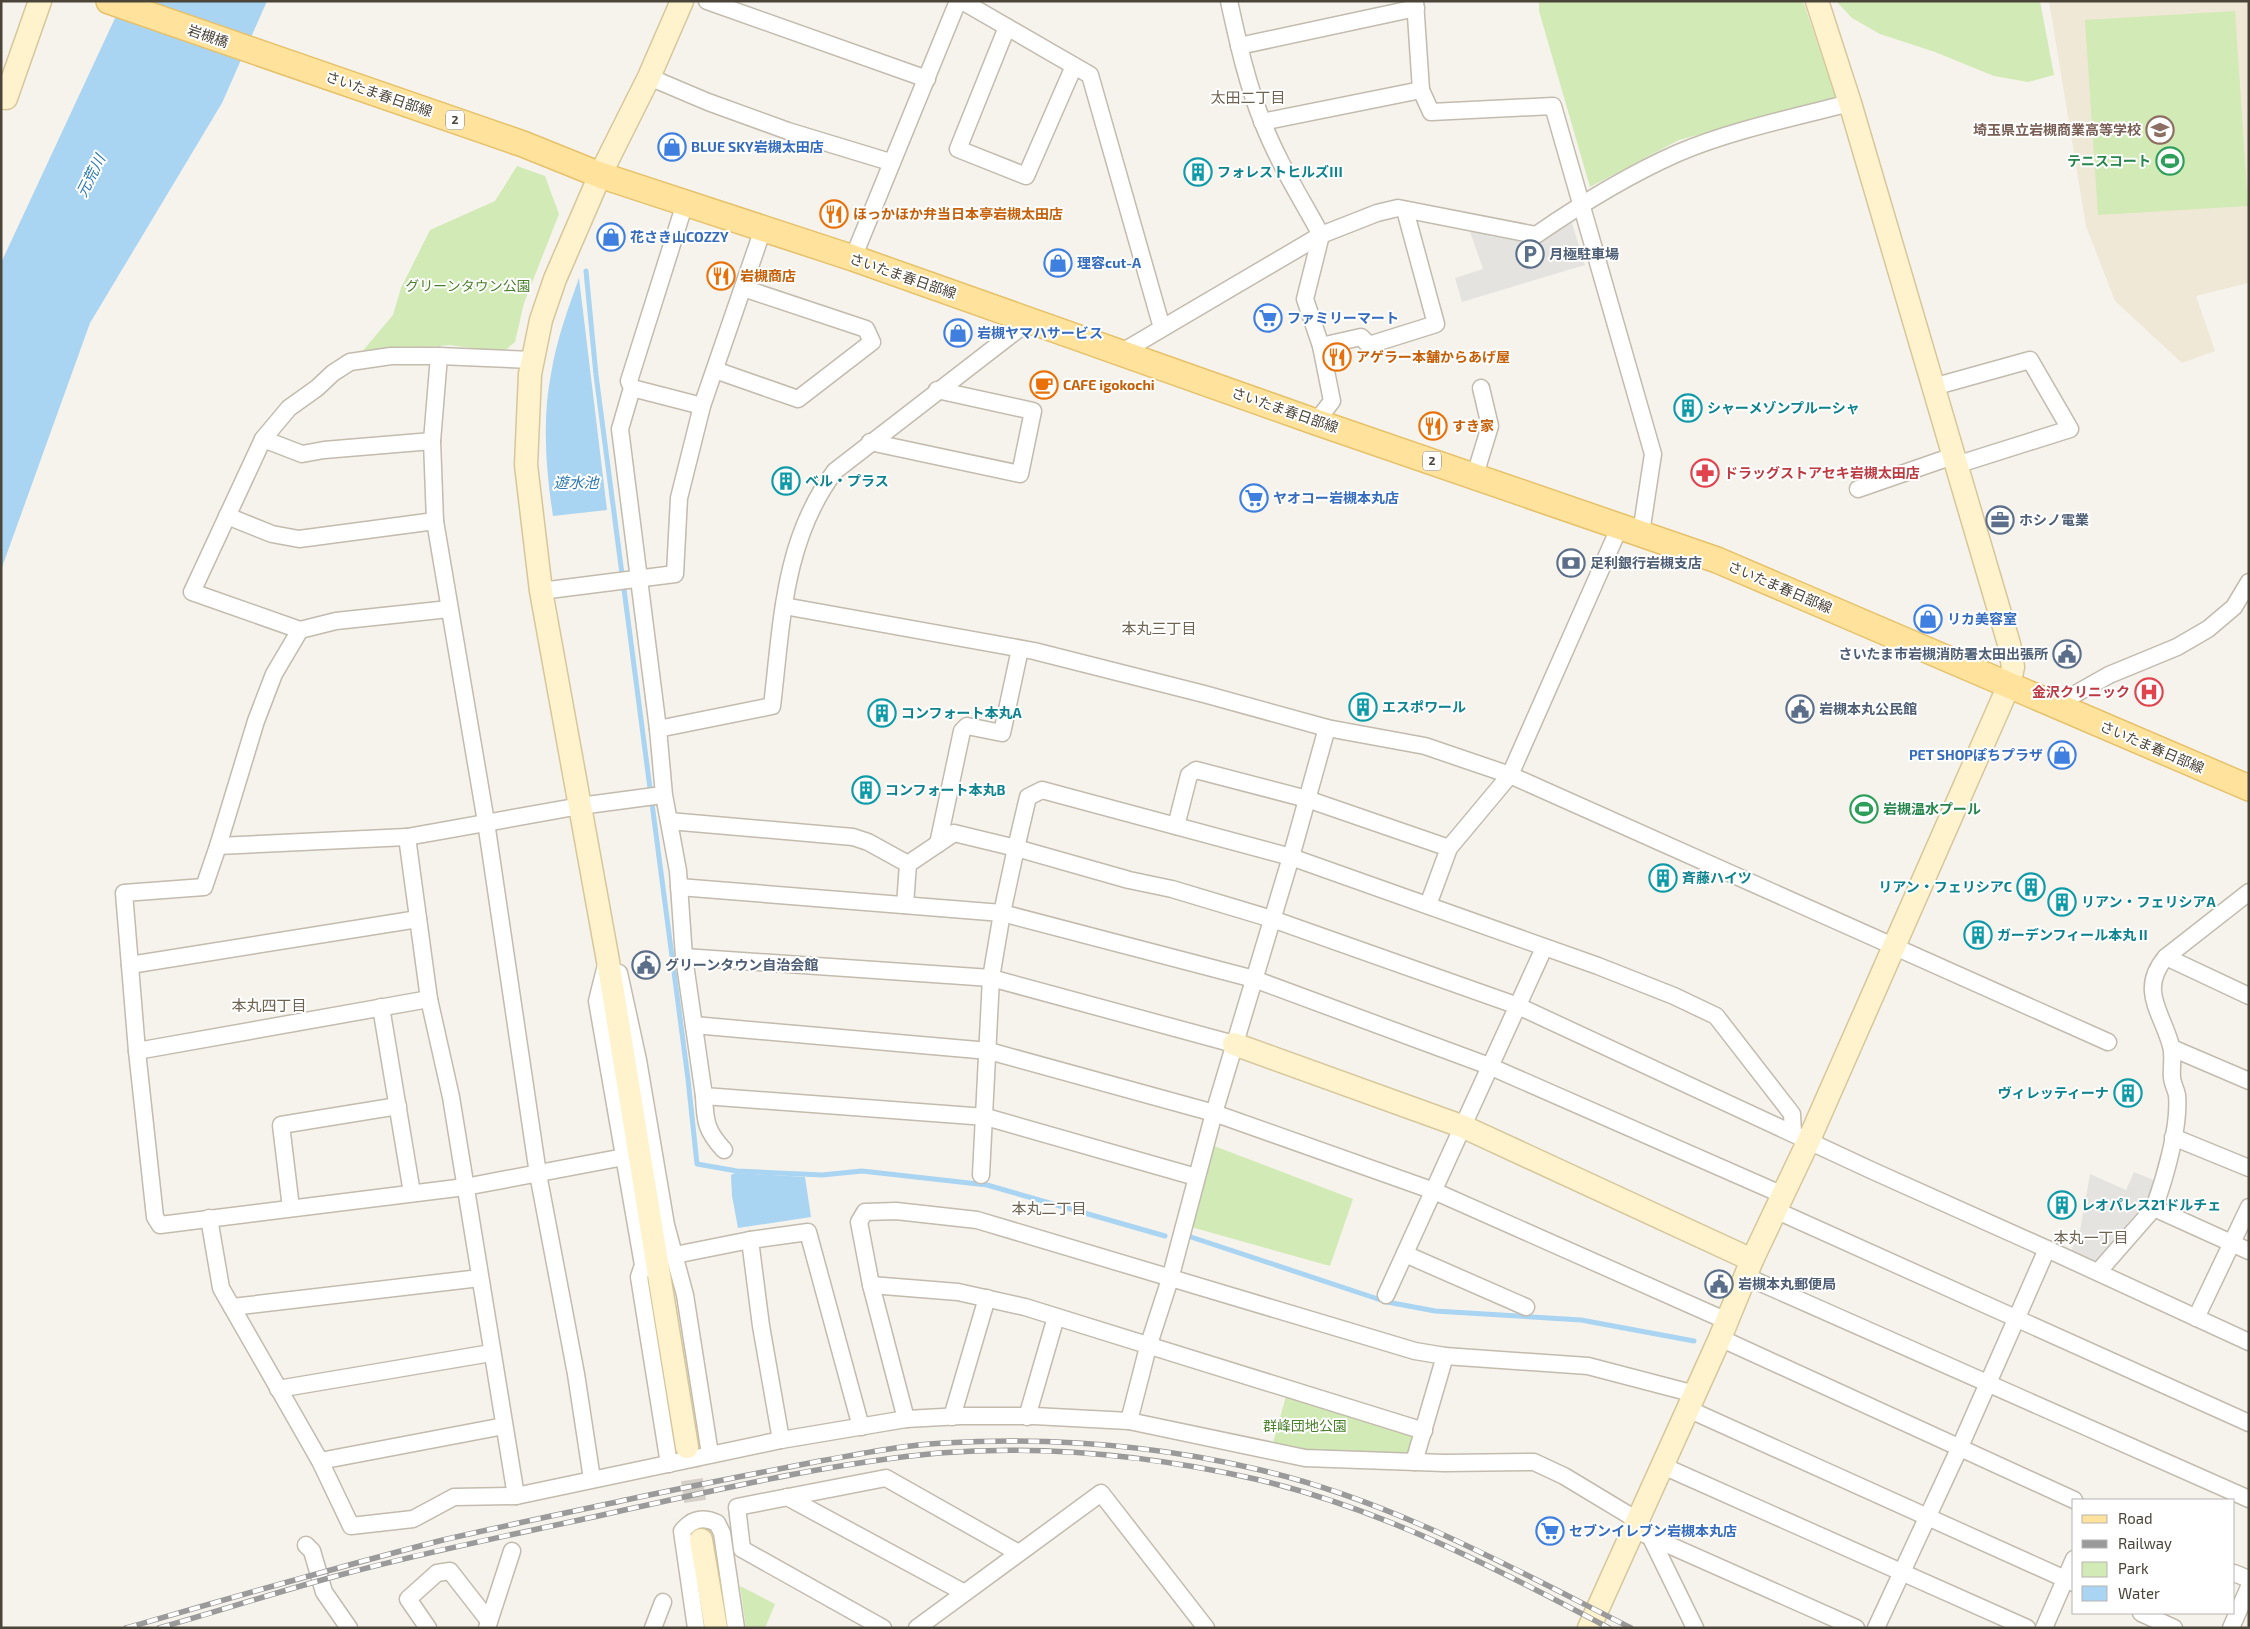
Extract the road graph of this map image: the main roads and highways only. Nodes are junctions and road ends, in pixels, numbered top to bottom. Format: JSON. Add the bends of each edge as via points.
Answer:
{"nodes":[{"id":1,"x":109,"y":1,"type":"edge"},
{"id":2,"x":308,"y":70,"type":"joint"},
{"id":3,"x":2249,"y":788,"type":"edge"}],
"edges":[{"from":1,"to":2,"type":"main road","name":"岩槻橋","number":"2"},
{"from":2,"to":3,"type":"main road","name":"さいたま春日部線","number":"2","via":[[523,144],[600,175],[853,258],[1717,560]]}]}
